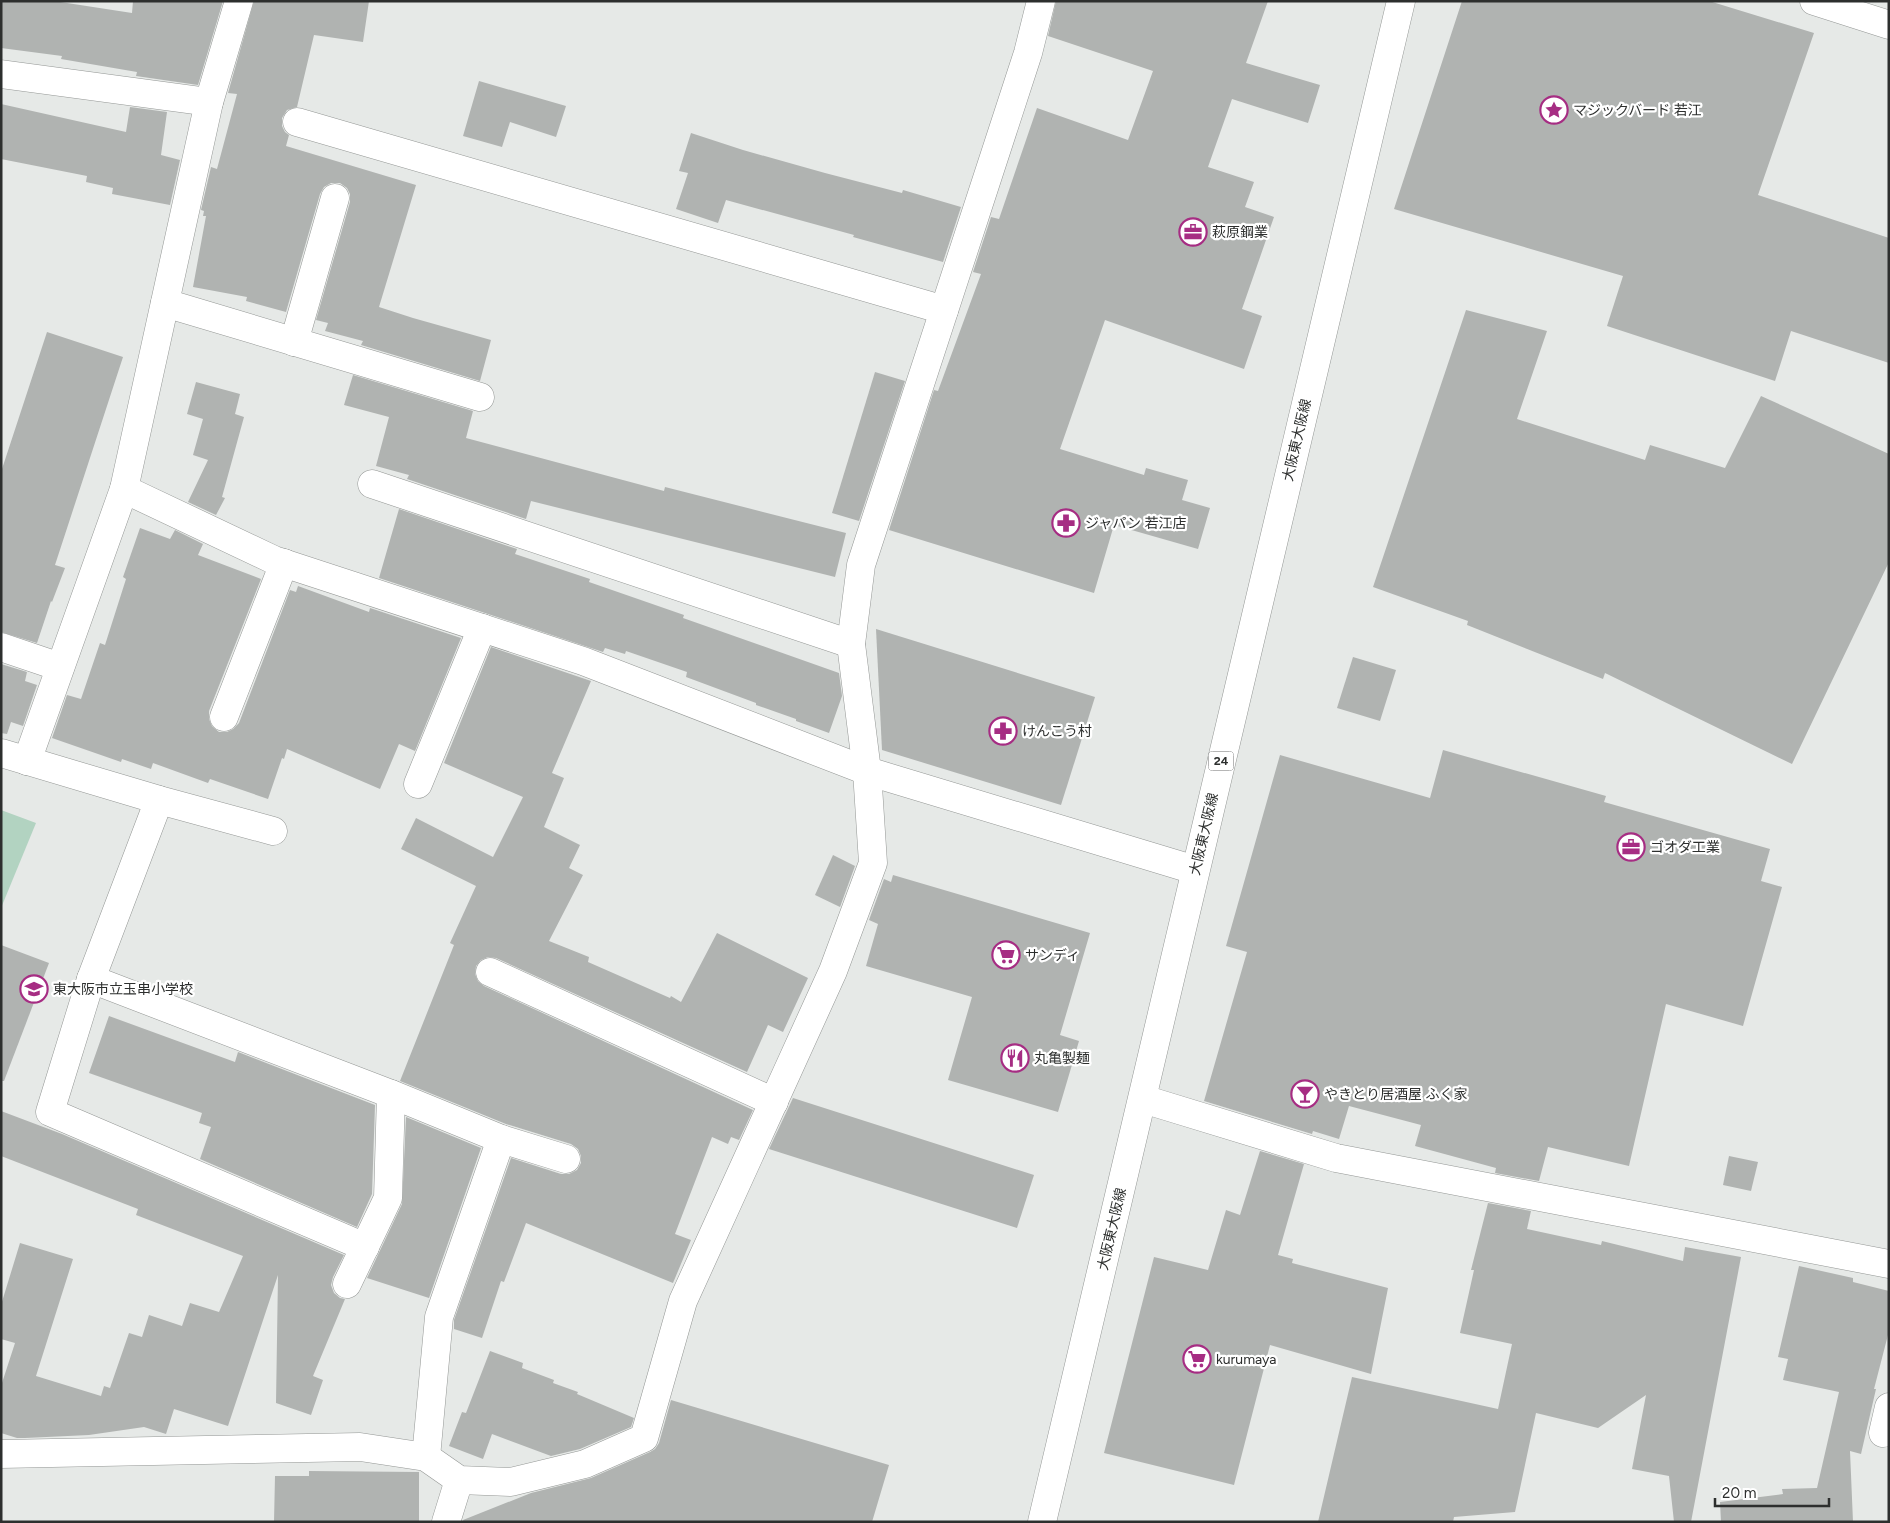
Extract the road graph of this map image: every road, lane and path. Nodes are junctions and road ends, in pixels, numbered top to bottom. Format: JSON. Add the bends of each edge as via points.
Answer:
{"nodes":[{"id":1,"x":239,"y":1,"type":"edge"},
{"id":2,"x":1041,"y":1,"type":"edge"},
{"id":3,"x":1401,"y":1,"type":"edge"},
{"id":4,"x":1814,"y":1,"type":"edge"},
{"id":5,"x":1889,"y":25,"type":"edge"},
{"id":6,"x":1,"y":74,"type":"edge"},
{"id":7,"x":209,"y":102,"type":"junction"},
{"id":8,"x":297,"y":122,"type":"dead end"},
{"id":9,"x":335,"y":198,"type":"dead end"},
{"id":10,"x":165,"y":303,"type":"junction"},
{"id":11,"x":944,"y":310,"type":"junction"},
{"id":12,"x":294,"y":342,"type":"junction"},
{"id":13,"x":480,"y":397,"type":"dead end"},
{"id":14,"x":372,"y":484,"type":"dead end"},
{"id":15,"x":124,"y":489,"type":"junction"},
{"id":16,"x":284,"y":563,"type":"junction"},
{"id":17,"x":482,"y":628,"type":"junction"},
{"id":18,"x":851,"y":644,"type":"junction"},
{"id":19,"x":1,"y":647,"type":"edge"},
{"id":20,"x":60,"y":667,"type":"junction"},
{"id":21,"x":224,"y":717,"type":"dead end"},
{"id":22,"x":1,"y":753,"type":"edge"},
{"id":23,"x":27,"y":761,"type":"junction"},
{"id":24,"x":867,"y":771,"type":"junction"},
{"id":25,"x":418,"y":784,"type":"dead end"},
{"id":26,"x":159,"y":800,"type":"junction"},
{"id":27,"x":273,"y":831,"type":"dead end"},
{"id":28,"x":1195,"y":870,"type":"junction"},
{"id":29,"x":490,"y":972,"type":"dead end"},
{"id":30,"x":91,"y":979,"type":"junction"},
{"id":31,"x":391,"y":1094,"type":"junction"},
{"id":32,"x":1143,"y":1099,"type":"junction"},
{"id":33,"x":774,"y":1102,"type":"junction"},
{"id":34,"x":501,"y":1139,"type":"junction"},
{"id":35,"x":566,"y":1159,"type":"dead end"},
{"id":36,"x":365,"y":1247,"type":"junction"},
{"id":37,"x":1889,"y":1264,"type":"edge"},
{"id":38,"x":347,"y":1284,"type":"dead end"},
{"id":39,"x":1889,"y":1407,"type":"edge"},
{"id":40,"x":1883,"y":1433,"type":"dead end"},
{"id":41,"x":1,"y":1454,"type":"edge"},
{"id":42,"x":426,"y":1458,"type":"junction"},
{"id":43,"x":459,"y":1480,"type":"junction"},
{"id":44,"x":446,"y":1522,"type":"edge"},
{"id":45,"x":1042,"y":1522,"type":"edge"}],
"edges":[{"from":1,"to":7,"type":"street"},
{"from":2,"to":11,"type":"street","via":[[1028,53]]},
{"from":3,"to":28,"type":"street","name":"大阪東大阪線","number":"24"},
{"from":4,"to":5,"type":"street"},
{"from":6,"to":7,"type":"street"},
{"from":7,"to":10,"type":"street"},
{"from":8,"to":11,"type":"street"},
{"from":9,"to":12,"type":"street"},
{"from":10,"to":12,"type":"street"},
{"from":10,"to":15,"type":"street"},
{"from":11,"to":18,"type":"street","via":[[861,565]]},
{"from":12,"to":13,"type":"street"},
{"from":14,"to":18,"type":"street"},
{"from":15,"to":16,"type":"street"},
{"from":15,"to":20,"type":"street"},
{"from":16,"to":17,"type":"street"},
{"from":16,"to":21,"type":"street"},
{"from":17,"to":24,"type":"street","via":[[583,661]]},
{"from":17,"to":25,"type":"street"},
{"from":18,"to":24,"type":"street"},
{"from":19,"to":20,"type":"street"},
{"from":20,"to":23,"type":"street"},
{"from":22,"to":23,"type":"street"},
{"from":23,"to":26,"type":"street"},
{"from":24,"to":28,"type":"street"},
{"from":24,"to":33,"type":"street","via":[[873,862],[833,972]]},
{"from":26,"to":27,"type":"street"},
{"from":26,"to":30,"type":"street"},
{"from":28,"to":32,"type":"street","name":"大阪東大阪線","number":"24"},
{"from":29,"to":33,"type":"street"},
{"from":30,"to":31,"type":"street"},
{"from":30,"to":36,"type":"street","via":[[50,1112]]},
{"from":31,"to":34,"type":"street"},
{"from":31,"to":36,"type":"street","via":[[388,1198]]},
{"from":32,"to":37,"type":"street","via":[[1336,1158]]},
{"from":32,"to":45,"type":"street","name":"大阪東大阪線","number":"24"},
{"from":33,"to":43,"type":"street","via":[[683,1301],[644,1438],[585,1464],[511,1482]]},
{"from":34,"to":35,"type":"street"},
{"from":34,"to":42,"type":"street","via":[[439,1317]]},
{"from":36,"to":38,"type":"street"},
{"from":39,"to":40,"type":"street"},
{"from":41,"to":42,"type":"street","via":[[360,1447]]},
{"from":42,"to":43,"type":"street"},
{"from":43,"to":44,"type":"street"}]}
